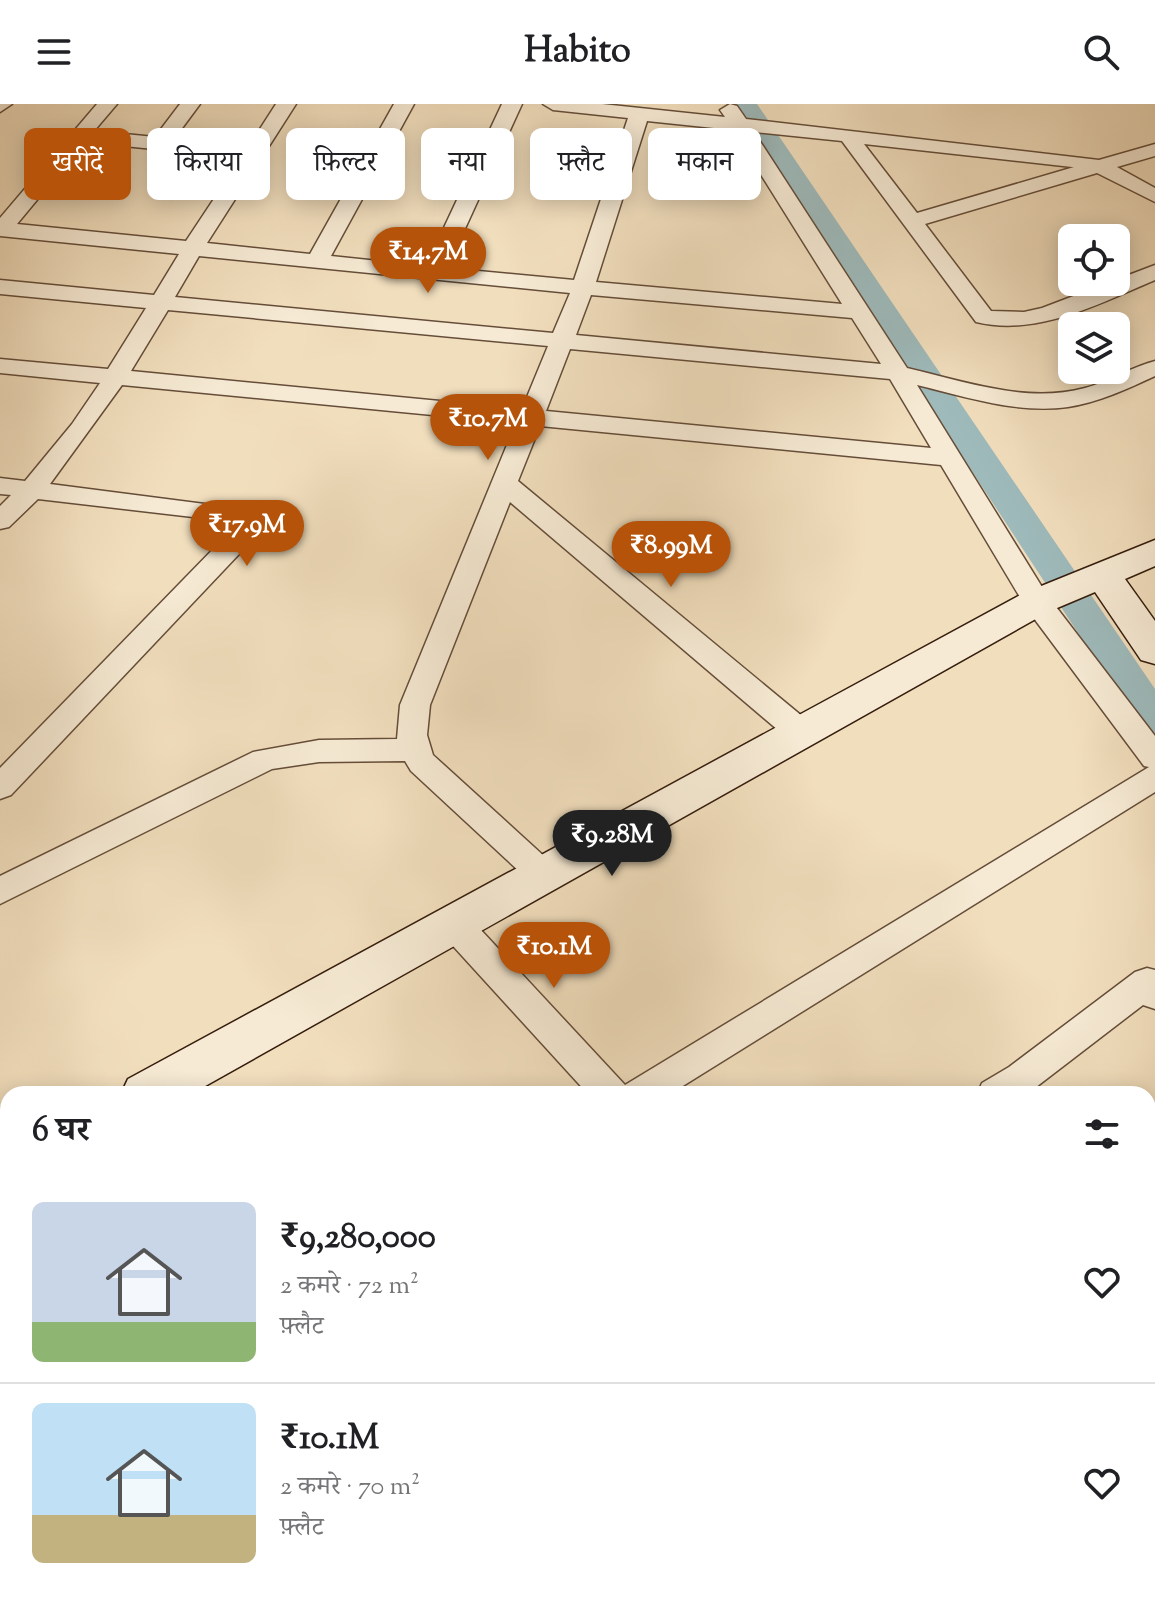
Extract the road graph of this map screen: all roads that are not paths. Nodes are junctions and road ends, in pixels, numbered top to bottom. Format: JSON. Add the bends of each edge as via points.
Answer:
{"nodes":[{"id":1,"x":107,"y":104,"type":"edge"},
{"id":2,"x":190,"y":104,"type":"edge"},
{"id":3,"x":286,"y":104,"type":"edge"},
{"id":4,"x":404,"y":104,"type":"edge"},
{"id":5,"x":512,"y":104,"type":"edge"},
{"id":6,"x":553,"y":104,"type":"edge"},
{"id":7,"x":733,"y":113,"type":"edge"},
{"id":8,"x":639,"y":114,"type":"junction"},
{"id":9,"x":88,"y":128,"type":"edge"},
{"id":10,"x":172,"y":128,"type":"edge"},
{"id":11,"x":270,"y":130,"type":"edge"},
{"id":12,"x":848,"y":136,"type":"junction"},
{"id":13,"x":1155,"y":150,"type":"edge"},
{"id":14,"x":1099,"y":166,"type":"junction"},
{"id":15,"x":1155,"y":196,"type":"edge"},
{"id":16,"x":26,"y":200,"type":"edge"},
{"id":17,"x":225,"y":200,"type":"edge"},
{"id":18,"x":912,"y":221,"type":"junction"},
{"id":19,"x":0,"y":230,"type":"edge"},
{"id":20,"x":193,"y":249,"type":"junction"},
{"id":21,"x":317,"y":261,"type":"junction"},
{"id":22,"x":1155,"y":272,"type":"edge"},
{"id":23,"x":434,"y":273,"type":"junction"},
{"id":24,"x":0,"y":287,"type":"edge"},
{"id":25,"x":583,"y":288,"type":"junction"},
{"id":26,"x":162,"y":301,"type":"junction"},
{"id":27,"x":860,"y":312,"type":"junction"},
{"id":28,"x":562,"y":342,"type":"junction"},
{"id":29,"x":0,"y":366,"type":"edge"},
{"id":30,"x":1155,"y":368,"type":"edge"},
{"id":31,"x":898,"y":373,"type":"junction"},
{"id":32,"x":114,"y":378,"type":"junction"},
{"id":33,"x":532,"y":418,"type":"junction"},
{"id":34,"x":951,"y":458,"type":"junction"},
{"id":35,"x":505,"y":484,"type":"junction"},
{"id":36,"x":0,"y":486,"type":"edge"},
{"id":37,"x":34,"y":490,"type":"junction"},
{"id":38,"x":0,"y":521,"type":"edge"},
{"id":39,"x":1155,"y":552,"type":"edge"},
{"id":40,"x":1101,"y":577,"type":"junction"},
{"id":41,"x":1042,"y":600,"type":"junction"},
{"id":42,"x":1155,"y":650,"type":"edge"},
{"id":43,"x":803,"y":734,"type":"junction"},
{"id":44,"x":413,"y":750,"type":"junction"},
{"id":45,"x":1155,"y":758,"type":"edge"},
{"id":46,"x":1155,"y":777,"type":"edge"},
{"id":47,"x":0,"y":787,"type":"edge"},
{"id":48,"x":545,"y":876,"type":"junction"},
{"id":49,"x":0,"y":891,"type":"edge"},
{"id":50,"x":455,"y":925,"type":"junction"},
{"id":51,"x":1152,"y":984,"type":"edge"},
{"id":52,"x":161,"y":1086,"type":"edge"},
{"id":53,"x":604,"y":1086,"type":"edge"},
{"id":54,"x":652,"y":1086,"type":"edge"},
{"id":55,"x":1020,"y":1086,"type":"edge"}],
"edges":[{"from":1,"to":9,"type":"street"},
{"from":2,"to":10,"type":"street"},
{"from":3,"to":11,"type":"street"},
{"from":4,"to":21,"type":"street"},
{"from":5,"to":23,"type":"street"},
{"from":6,"to":8,"type":"street"},
{"from":7,"to":8,"type":"street"},
{"from":7,"to":12,"type":"street"},
{"from":7,"to":27,"type":"street"},
{"from":8,"to":25,"type":"street"},
{"from":12,"to":14,"type":"street"},
{"from":12,"to":18,"type":"street"},
{"from":13,"to":14,"type":"street"},
{"from":14,"to":15,"type":"street"},
{"from":14,"to":18,"type":"street"},
{"from":16,"to":19,"type":"street"},
{"from":17,"to":20,"type":"street"},
{"from":18,"to":22,"type":"street","via":[[984,317],[996,321],[1039,316]]},
{"from":19,"to":20,"type":"street"},
{"from":20,"to":21,"type":"street"},
{"from":20,"to":26,"type":"street"},
{"from":21,"to":23,"type":"street"},
{"from":23,"to":25,"type":"street"},
{"from":24,"to":26,"type":"street"},
{"from":25,"to":27,"type":"street"},
{"from":25,"to":28,"type":"street"},
{"from":26,"to":28,"type":"street"},
{"from":26,"to":32,"type":"street"},
{"from":27,"to":31,"type":"street"},
{"from":28,"to":31,"type":"street"},
{"from":28,"to":33,"type":"street"},
{"from":29,"to":32,"type":"street"},
{"from":30,"to":31,"type":"street","via":[[1093,394],[1041,401]]},
{"from":31,"to":34,"type":"street"},
{"from":32,"to":33,"type":"street"},
{"from":32,"to":37,"type":"street"},
{"from":33,"to":34,"type":"street"},
{"from":33,"to":35,"type":"street"},
{"from":34,"to":41,"type":"street"},
{"from":35,"to":43,"type":"street"},
{"from":35,"to":44,"type":"street","via":[[415,705]]},
{"from":36,"to":37,"type":"street"},
{"from":37,"to":38,"type":"street"},
{"from":37,"to":47,"type":"street","via":[[211,511],[229,515],[239,532],[232,546]]},
{"from":39,"to":40,"type":"street"},
{"from":40,"to":41,"type":"street"},
{"from":40,"to":42,"type":"street"},
{"from":41,"to":43,"type":"street"},
{"from":41,"to":45,"type":"street"},
{"from":43,"to":48,"type":"street"},
{"from":44,"to":48,"type":"street"},
{"from":44,"to":49,"type":"street","via":[[292,752],[264,760]]},
{"from":46,"to":54,"type":"street"},
{"from":48,"to":50,"type":"street"},
{"from":50,"to":52,"type":"street"},
{"from":50,"to":53,"type":"street"},
{"from":51,"to":55,"type":"street"}]}
